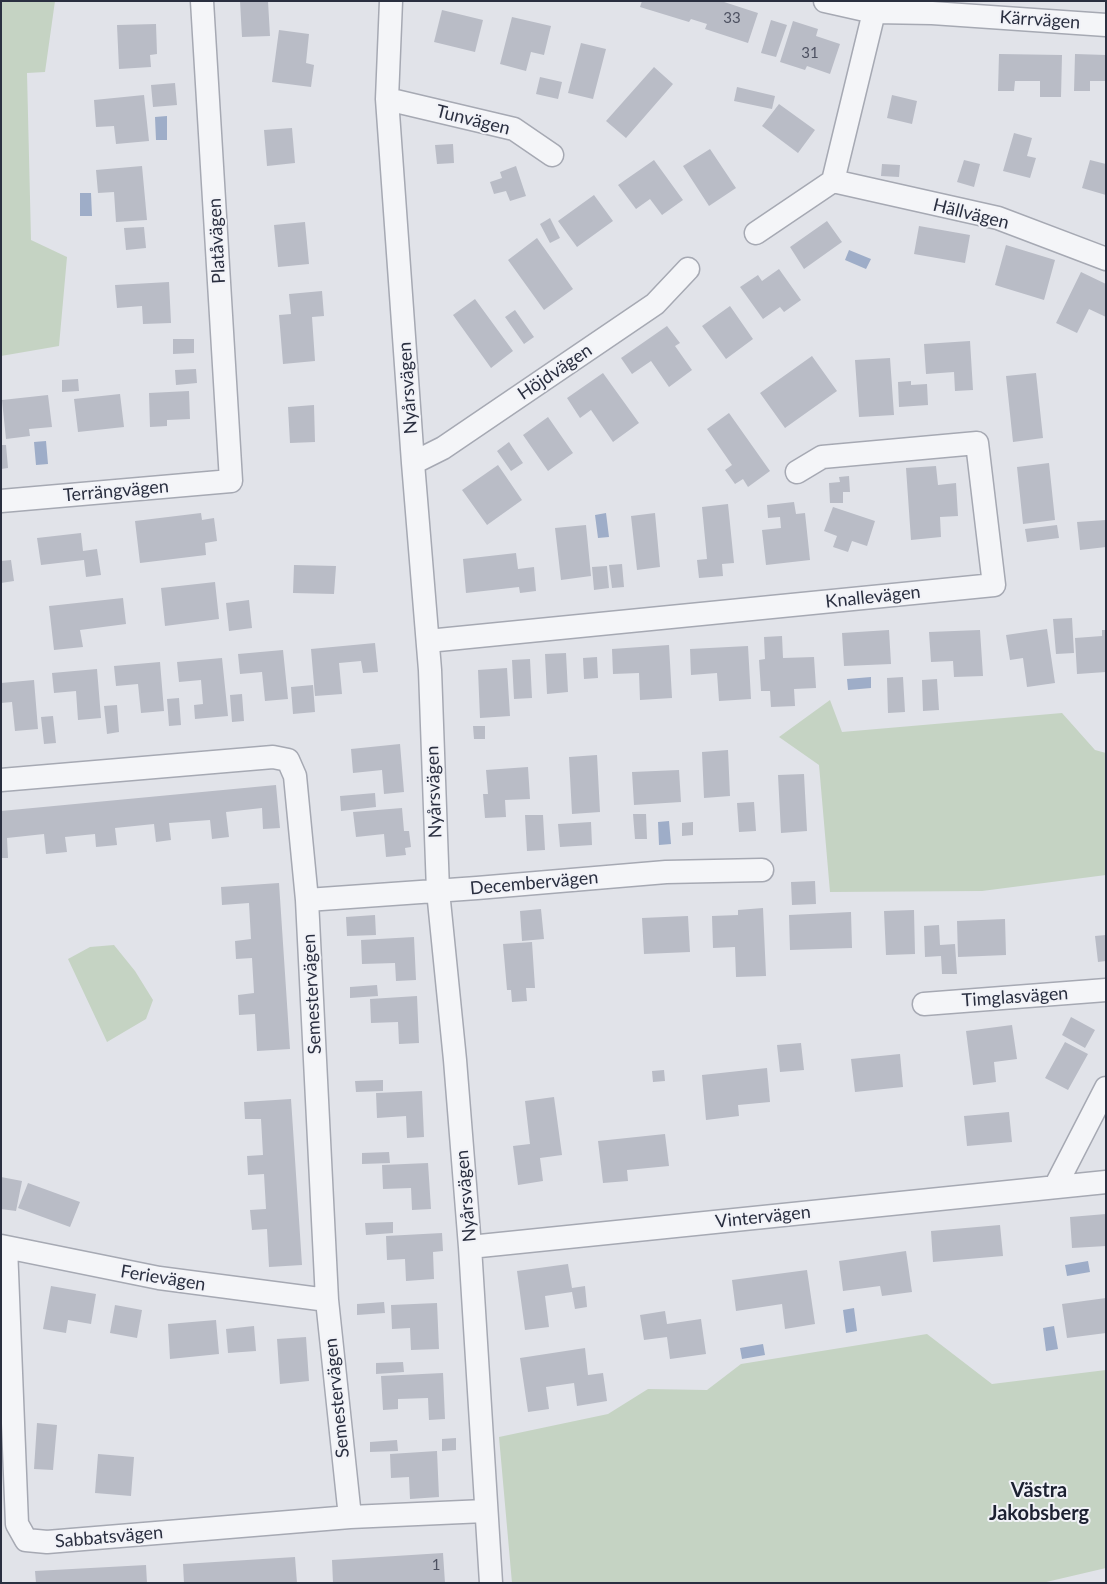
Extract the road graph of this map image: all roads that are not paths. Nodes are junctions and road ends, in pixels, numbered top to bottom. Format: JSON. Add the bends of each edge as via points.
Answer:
{"nodes":[{"id":1,"x":202,"y":1,"type":"edge"},
{"id":2,"x":391,"y":1,"type":"edge"},
{"id":3,"x":825,"y":1,"type":"edge"},
{"id":4,"x":874,"y":12,"type":"junction"},
{"id":5,"x":1106,"y":25,"type":"edge"},
{"id":6,"x":387,"y":99,"type":"junction"},
{"id":7,"x":552,"y":155,"type":"dead end"},
{"id":8,"x":833,"y":181,"type":"junction"},
{"id":9,"x":756,"y":233,"type":"dead end"},
{"id":10,"x":1106,"y":259,"type":"edge"},
{"id":11,"x":688,"y":269,"type":"dead end"},
{"id":12,"x":413,"y":463,"type":"junction"},
{"id":13,"x":798,"y":472,"type":"dead end"},
{"id":14,"x":231,"y":480,"type":"joint"},
{"id":15,"x":1,"y":502,"type":"edge"},
{"id":16,"x":428,"y":641,"type":"junction"},
{"id":17,"x":1,"y":780,"type":"edge"},
{"id":18,"x":762,"y":870,"type":"dead end"},
{"id":19,"x":438,"y":891,"type":"junction"},
{"id":20,"x":307,"y":900,"type":"junction"},
{"id":21,"x":1106,"y":990,"type":"edge"},
{"id":22,"x":924,"y":1004,"type":"dead end"},
{"id":23,"x":1106,"y":1088,"type":"edge"},
{"id":24,"x":1106,"y":1182,"type":"edge"},
{"id":25,"x":1055,"y":1187,"type":"junction"},
{"id":26,"x":4,"y":1247,"type":"edge"},
{"id":27,"x":470,"y":1247,"type":"junction"},
{"id":28,"x":327,"y":1300,"type":"junction"},
{"id":29,"x":485,"y":1511,"type":"junction"},
{"id":30,"x":350,"y":1517,"type":"junction"},
{"id":31,"x":491,"y":1583,"type":"edge"}],
"edges":[{"from":1,"to":14,"type":"street","name":"Platåvägen"},
{"from":2,"to":6,"type":"street","name":"Nyårsvägen"},
{"from":3,"to":4,"type":"street","name":"Kärrvägen"},
{"from":4,"to":5,"type":"street","name":"Kärrvägen"},
{"from":4,"to":8,"type":"street"},
{"from":6,"to":7,"type":"street","name":"Tunvägen","via":[[514,129]]},
{"from":6,"to":12,"type":"street","name":"Nyårsvägen"},
{"from":8,"to":9,"type":"street"},
{"from":8,"to":10,"type":"street","name":"Hällvägen","via":[[998,218]]},
{"from":11,"to":12,"type":"street","name":"Höjdvägen","via":[[655,304],[443,448]]},
{"from":12,"to":16,"type":"street","name":"Nyårsvägen"},
{"from":13,"to":16,"type":"street","name":"Knallevägen","via":[[822,457],[977,444],[994,585]]},
{"from":14,"to":15,"type":"street","name":"Terrängvägen"},
{"from":16,"to":19,"type":"street","name":"Nyårsvägen"},
{"from":17,"to":20,"type":"street","name":"Semestervägen","via":[[273,757],[288,760],[295,776]]},
{"from":18,"to":19,"type":"street","name":"Decembervägen","via":[[666,872]]},
{"from":19,"to":20,"type":"street","name":"Decembervägen"},
{"from":19,"to":27,"type":"street","name":"Nyårsvägen"},
{"from":20,"to":28,"type":"street","name":"Semestervägen"},
{"from":21,"to":22,"type":"street","name":"Timglasvägen"},
{"from":23,"to":25,"type":"street"},
{"from":24,"to":25,"type":"street","name":"Vintervägen"},
{"from":25,"to":27,"type":"street","name":"Vintervägen"},
{"from":26,"to":28,"type":"street","name":"Ferievägen","via":[[158,1278]]},
{"from":26,"to":30,"type":"street","name":"Sabbatsvägen","via":[[17,1524],[26,1540],[47,1542]]},
{"from":27,"to":29,"type":"street","name":"Nyårsvägen"},
{"from":28,"to":30,"type":"street","name":"Semestervägen"},
{"from":29,"to":30,"type":"street","name":"Sabbatsvägen"},
{"from":29,"to":31,"type":"street","name":"Nyårsvägen"}]}
